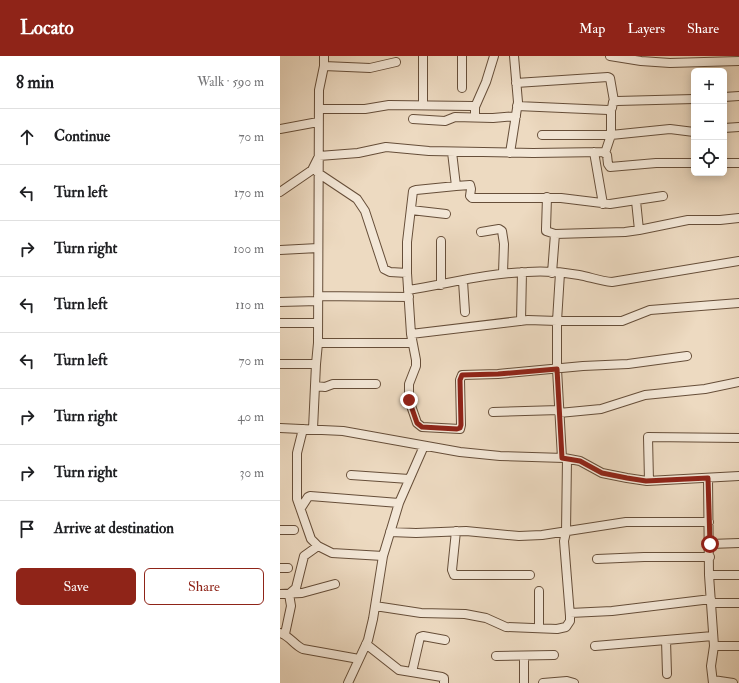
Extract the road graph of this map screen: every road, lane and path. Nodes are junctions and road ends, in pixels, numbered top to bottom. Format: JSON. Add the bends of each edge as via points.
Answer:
{"nodes":[{"id":1,"x":324,"y":56,"type":"edge"},
{"id":2,"x":422,"y":56,"type":"edge"},
{"id":3,"x":462,"y":56,"type":"edge"},
{"id":4,"x":494,"y":56,"type":"edge"},
{"id":5,"x":514,"y":56,"type":"edge"},
{"id":6,"x":610,"y":56,"type":"edge"},
{"id":7,"x":642,"y":58,"type":"edge"},
{"id":8,"x":698,"y":59,"type":"edge"},
{"id":9,"x":396,"y":62,"type":"dead end"},
{"id":10,"x":739,"y":62,"type":"edge"},
{"id":11,"x":324,"y":66,"type":"junction"},
{"id":12,"x":516,"y":83,"type":"junction"},
{"id":13,"x":462,"y":88,"type":"dead end"},
{"id":14,"x":739,"y":96,"type":"edge"},
{"id":15,"x":727,"y":97,"type":"edge"},
{"id":16,"x":691,"y":99,"type":"edge"},
{"id":17,"x":614,"y":101,"type":"junction"},
{"id":18,"x":423,"y":105,"type":"junction"},
{"id":19,"x":517,"y":106,"type":"junction"},
{"id":20,"x":476,"y":107,"type":"junction"},
{"id":21,"x":319,"y":109,"type":"junction"},
{"id":22,"x":611,"y":109,"type":"junction"},
{"id":23,"x":516,"y":116,"type":"junction"},
{"id":24,"x":475,"y":117,"type":"junction"},
{"id":25,"x":413,"y":119,"type":"dead end"},
{"id":26,"x":318,"y":122,"type":"junction"},
{"id":27,"x":739,"y":127,"type":"edge"},
{"id":28,"x":727,"y":128,"type":"edge"},
{"id":29,"x":280,"y":129,"type":"edge"},
{"id":30,"x":691,"y":132,"type":"edge"},
{"id":31,"x":542,"y":135,"type":"dead end"},
{"id":32,"x":611,"y":135,"type":"junction"},
{"id":33,"x":452,"y":152,"type":"junction"},
{"id":34,"x":594,"y":152,"type":"junction"},
{"id":35,"x":510,"y":153,"type":"junction"},
{"id":36,"x":605,"y":153,"type":"junction"},
{"id":37,"x":318,"y":156,"type":"junction"},
{"id":38,"x":691,"y":163,"type":"edge"},
{"id":39,"x":727,"y":163,"type":"edge"},
{"id":40,"x":739,"y":163,"type":"edge"},
{"id":41,"x":318,"y":173,"type":"junction"},
{"id":42,"x":456,"y":186,"type":"junction"},
{"id":43,"x":280,"y":192,"type":"edge"},
{"id":44,"x":663,"y":196,"type":"dead end"},
{"id":45,"x":545,"y":197,"type":"junction"},
{"id":46,"x":636,"y":201,"type":"junction"},
{"id":47,"x":603,"y":204,"type":"junction"},
{"id":48,"x":411,"y":210,"type":"junction"},
{"id":49,"x":446,"y":214,"type":"dead end"},
{"id":50,"x":739,"y":218,"type":"edge"},
{"id":51,"x":639,"y":230,"type":"junction"},
{"id":52,"x":481,"y":232,"type":"dead end"},
{"id":53,"x":551,"y":233,"type":"junction"},
{"id":54,"x":442,"y":241,"type":"dead end"},
{"id":55,"x":318,"y":248,"type":"junction"},
{"id":56,"x":280,"y":250,"type":"edge"},
{"id":57,"x":739,"y":261,"type":"edge"},
{"id":58,"x":522,"y":272,"type":"junction"},
{"id":59,"x":407,"y":273,"type":"junction"},
{"id":60,"x":502,"y":273,"type":"junction"},
{"id":61,"x":556,"y":273,"type":"junction"},
{"id":62,"x":463,"y":281,"type":"junction"},
{"id":63,"x":440,"y":285,"type":"junction"},
{"id":64,"x":408,"y":293,"type":"junction"},
{"id":65,"x":318,"y":298,"type":"junction"},
{"id":66,"x":280,"y":302,"type":"edge"},
{"id":67,"x":739,"y":303,"type":"edge"},
{"id":68,"x":465,"y":312,"type":"dead end"},
{"id":69,"x":521,"y":321,"type":"junction"},
{"id":70,"x":557,"y":321,"type":"junction"},
{"id":71,"x":280,"y":323,"type":"edge"},
{"id":72,"x":318,"y":323,"type":"junction"},
{"id":73,"x":411,"y":334,"type":"junction"},
{"id":74,"x":318,"y":343,"type":"junction"},
{"id":75,"x":412,"y":343,"type":"junction"},
{"id":76,"x":687,"y":356,"type":"dead end"},
{"id":77,"x":280,"y":364,"type":"edge"},
{"id":78,"x":316,"y":364,"type":"junction"},
{"id":79,"x":557,"y":369,"type":"junction"},
{"id":80,"x":739,"y":382,"type":"edge"},
{"id":81,"x":376,"y":384,"type":"dead end"},
{"id":82,"x":315,"y":386,"type":"junction"},
{"id":83,"x":493,"y":412,"type":"dead end"},
{"id":84,"x":559,"y":412,"type":"junction"},
{"id":85,"x":280,"y":428,"type":"edge"},
{"id":86,"x":303,"y":429,"type":"junction"},
{"id":87,"x":313,"y":429,"type":"junction"},
{"id":88,"x":739,"y":438,"type":"edge"},
{"id":89,"x":424,"y":446,"type":"junction"},
{"id":90,"x":564,"y":458,"type":"junction"},
{"id":91,"x":351,"y":475,"type":"dead end"},
{"id":92,"x":739,"y":476,"type":"edge"},
{"id":93,"x":708,"y":478,"type":"junction"},
{"id":94,"x":409,"y":479,"type":"junction"},
{"id":95,"x":649,"y":481,"type":"junction"},
{"id":96,"x":399,"y":503,"type":"junction"},
{"id":97,"x":300,"y":508,"type":"junction"},
{"id":98,"x":709,"y":522,"type":"junction"},
{"id":99,"x":280,"y":530,"type":"edge"},
{"id":100,"x":294,"y":530,"type":"dead end"},
{"id":101,"x":456,"y":531,"type":"junction"},
{"id":102,"x":390,"y":532,"type":"junction"},
{"id":103,"x":566,"y":532,"type":"junction"},
{"id":104,"x":710,"y":544,"type":"junction"},
{"id":105,"x":739,"y":544,"type":"edge"},
{"id":106,"x":318,"y":546,"type":"junction"},
{"id":107,"x":383,"y":556,"type":"junction"},
{"id":108,"x":710,"y":557,"type":"junction"},
{"id":109,"x":597,"y":559,"type":"dead end"},
{"id":110,"x":709,"y":575,"type":"junction"},
{"id":111,"x":739,"y":575,"type":"edge"},
{"id":112,"x":530,"y":576,"type":"dead end"},
{"id":113,"x":335,"y":584,"type":"dead end"},
{"id":114,"x":539,"y":591,"type":"dead end"},
{"id":115,"x":280,"y":594,"type":"edge"},
{"id":116,"x":289,"y":594,"type":"junction"},
{"id":117,"x":711,"y":601,"type":"junction"},
{"id":118,"x":739,"y":603,"type":"edge"},
{"id":119,"x":375,"y":606,"type":"junction"},
{"id":120,"x":570,"y":613,"type":"junction"},
{"id":121,"x":539,"y":628,"type":"junction"},
{"id":122,"x":282,"y":634,"type":"edge"},
{"id":123,"x":713,"y":636,"type":"junction"},
{"id":124,"x":445,"y":640,"type":"dead end"},
{"id":125,"x":666,"y":640,"type":"junction"},
{"id":126,"x":366,"y":644,"type":"junction"},
{"id":127,"x":595,"y":646,"type":"dead end"},
{"id":128,"x":714,"y":646,"type":"junction"},
{"id":129,"x":739,"y":646,"type":"edge"},
{"id":130,"x":554,"y":655,"type":"dead end"},
{"id":131,"x":496,"y":656,"type":"dead end"},
{"id":132,"x":524,"y":656,"type":"junction"},
{"id":133,"x":359,"y":659,"type":"junction"},
{"id":134,"x":412,"y":672,"type":"junction"},
{"id":135,"x":667,"y":674,"type":"dead end"},
{"id":136,"x":713,"y":682,"type":"edge"},
{"id":137,"x":348,"y":683,"type":"edge"},
{"id":138,"x":444,"y":683,"type":"edge"},
{"id":139,"x":524,"y":683,"type":"edge"},
{"id":140,"x":543,"y":683,"type":"edge"},
{"id":141,"x":574,"y":683,"type":"edge"},
{"id":142,"x":733,"y":683,"type":"edge"}],
"edges":[{"from":1,"to":11,"type":"street"},
{"from":2,"to":18,"type":"street"},
{"from":3,"to":13,"type":"street"},
{"from":4,"to":20,"type":"street"},
{"from":5,"to":12,"type":"street"},
{"from":6,"to":7,"type":"street"},
{"from":7,"to":8,"type":"street","via":[[670,63]]},
{"from":8,"to":10,"type":"street"},
{"from":9,"to":11,"type":"street","via":[[370,68]]},
{"from":11,"to":21,"type":"street","via":[[318,90]]},
{"from":12,"to":17,"type":"street","via":[[608,77]]},
{"from":12,"to":19,"type":"street"},
{"from":14,"to":15,"type":"street"},
{"from":16,"to":17,"type":"street"},
{"from":17,"to":22,"type":"street"},
{"from":18,"to":20,"type":"street"},
{"from":18,"to":21,"type":"street"},
{"from":19,"to":22,"type":"street"},
{"from":19,"to":23,"type":"street"},
{"from":20,"to":24,"type":"street"},
{"from":21,"to":26,"type":"street"},
{"from":22,"to":32,"type":"street"},
{"from":23,"to":24,"type":"street"},
{"from":23,"to":35,"type":"street"},
{"from":24,"to":25,"type":"street","via":[[455,117],[444,121]]},
{"from":26,"to":29,"type":"street"},
{"from":26,"to":37,"type":"street"},
{"from":27,"to":28,"type":"street"},
{"from":30,"to":32,"type":"street","via":[[670,129]]},
{"from":31,"to":32,"type":"street"},
{"from":32,"to":36,"type":"street"},
{"from":33,"to":35,"type":"street"},
{"from":33,"to":37,"type":"street","via":[[386,147],[351,154]]},
{"from":33,"to":42,"type":"street"},
{"from":34,"to":35,"type":"street"},
{"from":34,"to":36,"type":"street"},
{"from":34,"to":47,"type":"street"},
{"from":36,"to":38,"type":"street","via":[[610,167],[656,162]]},
{"from":37,"to":41,"type":"street"},
{"from":37,"to":43,"type":"street","via":[[312,170]]},
{"from":39,"to":40,"type":"street"},
{"from":41,"to":55,"type":"street"},
{"from":41,"to":59,"type":"street","via":[[362,205],[384,268],[390,272]]},
{"from":42,"to":45,"type":"street","via":[[470,185],[472,198]]},
{"from":42,"to":48,"type":"street","via":[[414,190]]},
{"from":44,"to":46,"type":"street"},
{"from":45,"to":47,"type":"street","via":[[573,198]]},
{"from":45,"to":53,"type":"street","via":[[546,226]]},
{"from":46,"to":47,"type":"street"},
{"from":46,"to":51,"type":"street"},
{"from":48,"to":49,"type":"street"},
{"from":48,"to":59,"type":"street"},
{"from":50,"to":51,"type":"street","via":[[688,220]]},
{"from":51,"to":53,"type":"street"},
{"from":52,"to":60,"type":"street","via":[[502,230]]},
{"from":53,"to":61,"type":"street"},
{"from":54,"to":63,"type":"street"},
{"from":55,"to":56,"type":"street"},
{"from":55,"to":65,"type":"street"},
{"from":57,"to":61,"type":"street","via":[[612,282]]},
{"from":58,"to":60,"type":"street"},
{"from":58,"to":61,"type":"street"},
{"from":58,"to":69,"type":"street"},
{"from":59,"to":64,"type":"street"},
{"from":60,"to":62,"type":"street"},
{"from":61,"to":70,"type":"street"},
{"from":62,"to":63,"type":"street"},
{"from":62,"to":68,"type":"street"},
{"from":63,"to":64,"type":"street"},
{"from":64,"to":65,"type":"street"},
{"from":64,"to":73,"type":"street"},
{"from":65,"to":66,"type":"street"},
{"from":65,"to":72,"type":"street"},
{"from":67,"to":70,"type":"street","via":[[650,310],[622,321]]},
{"from":69,"to":70,"type":"street"},
{"from":69,"to":73,"type":"street"},
{"from":70,"to":79,"type":"street"},
{"from":71,"to":72,"type":"street"},
{"from":72,"to":74,"type":"street"},
{"from":73,"to":75,"type":"street"},
{"from":74,"to":75,"type":"street"},
{"from":74,"to":78,"type":"street"},
{"from":75,"to":79,"type":"street","via":[[416,366],[409,384],[409,400],[417,423],[422,427],[460,428],[462,375]]},
{"from":76,"to":79,"type":"street","via":[[628,364]]},
{"from":77,"to":78,"type":"street"},
{"from":78,"to":82,"type":"street"},
{"from":79,"to":84,"type":"street"},
{"from":80,"to":84,"type":"street","via":[[705,389],[645,395],[601,409]]},
{"from":81,"to":82,"type":"street","via":[[333,384],[325,388]]},
{"from":82,"to":87,"type":"street"},
{"from":83,"to":84,"type":"street"},
{"from":84,"to":90,"type":"street"},
{"from":85,"to":86,"type":"street"},
{"from":86,"to":87,"type":"street"},
{"from":86,"to":97,"type":"street","via":[[297,453],[297,493]]},
{"from":87,"to":89,"type":"street","via":[[343,431]]},
{"from":88,"to":95,"type":"street","via":[[648,437]]},
{"from":89,"to":90,"type":"street","via":[[494,456]]},
{"from":89,"to":94,"type":"street"},
{"from":90,"to":95,"type":"street","via":[[580,461],[602,473]]},
{"from":90,"to":103,"type":"street"},
{"from":91,"to":94,"type":"street"},
{"from":92,"to":93,"type":"street"},
{"from":93,"to":95,"type":"street"},
{"from":93,"to":98,"type":"street"},
{"from":94,"to":96,"type":"street"},
{"from":96,"to":97,"type":"street","via":[[310,496]]},
{"from":96,"to":102,"type":"street"},
{"from":97,"to":106,"type":"street","via":[[311,539]]},
{"from":98,"to":103,"type":"street","via":[[626,522]]},
{"from":98,"to":104,"type":"street"},
{"from":99,"to":100,"type":"street"},
{"from":101,"to":102,"type":"street"},
{"from":101,"to":103,"type":"street","via":[[519,536]]},
{"from":101,"to":112,"type":"street","via":[[452,570],[454,575]]},
{"from":102,"to":107,"type":"street"},
{"from":103,"to":120,"type":"street","via":[[564,541]]},
{"from":104,"to":105,"type":"street"},
{"from":104,"to":108,"type":"street"},
{"from":106,"to":107,"type":"street","via":[[332,552]]},
{"from":106,"to":116,"type":"street","via":[[304,556],[296,588]]},
{"from":107,"to":119,"type":"street"},
{"from":108,"to":109,"type":"street"},
{"from":108,"to":110,"type":"street"},
{"from":110,"to":111,"type":"street"},
{"from":110,"to":117,"type":"street"},
{"from":113,"to":116,"type":"street"},
{"from":114,"to":121,"type":"street"},
{"from":115,"to":116,"type":"street"},
{"from":116,"to":122,"type":"street","via":[[291,606],[288,624]]},
{"from":117,"to":118,"type":"street"},
{"from":117,"to":120,"type":"street"},
{"from":117,"to":123,"type":"street"},
{"from":119,"to":121,"type":"street","via":[[420,613],[464,614],[486,618],[506,628]]},
{"from":119,"to":126,"type":"street"},
{"from":120,"to":121,"type":"street","via":[[570,622],[566,627]]},
{"from":122,"to":133,"type":"street","via":[[303,648]]},
{"from":123,"to":125,"type":"street"},
{"from":123,"to":128,"type":"street"},
{"from":124,"to":134,"type":"street","via":[[420,637]]},
{"from":125,"to":127,"type":"street"},
{"from":125,"to":135,"type":"street"},
{"from":126,"to":133,"type":"street"},
{"from":126,"to":134,"type":"street","via":[[399,670]]},
{"from":128,"to":129,"type":"street"},
{"from":128,"to":136,"type":"street","via":[[711,666]]},
{"from":130,"to":132,"type":"street"},
{"from":131,"to":132,"type":"street"},
{"from":132,"to":139,"type":"street"},
{"from":133,"to":137,"type":"street"},
{"from":134,"to":138,"type":"street","via":[[442,677]]},
{"from":136,"to":142,"type":"street"},
{"from":140,"to":141,"type":"street"}]}
